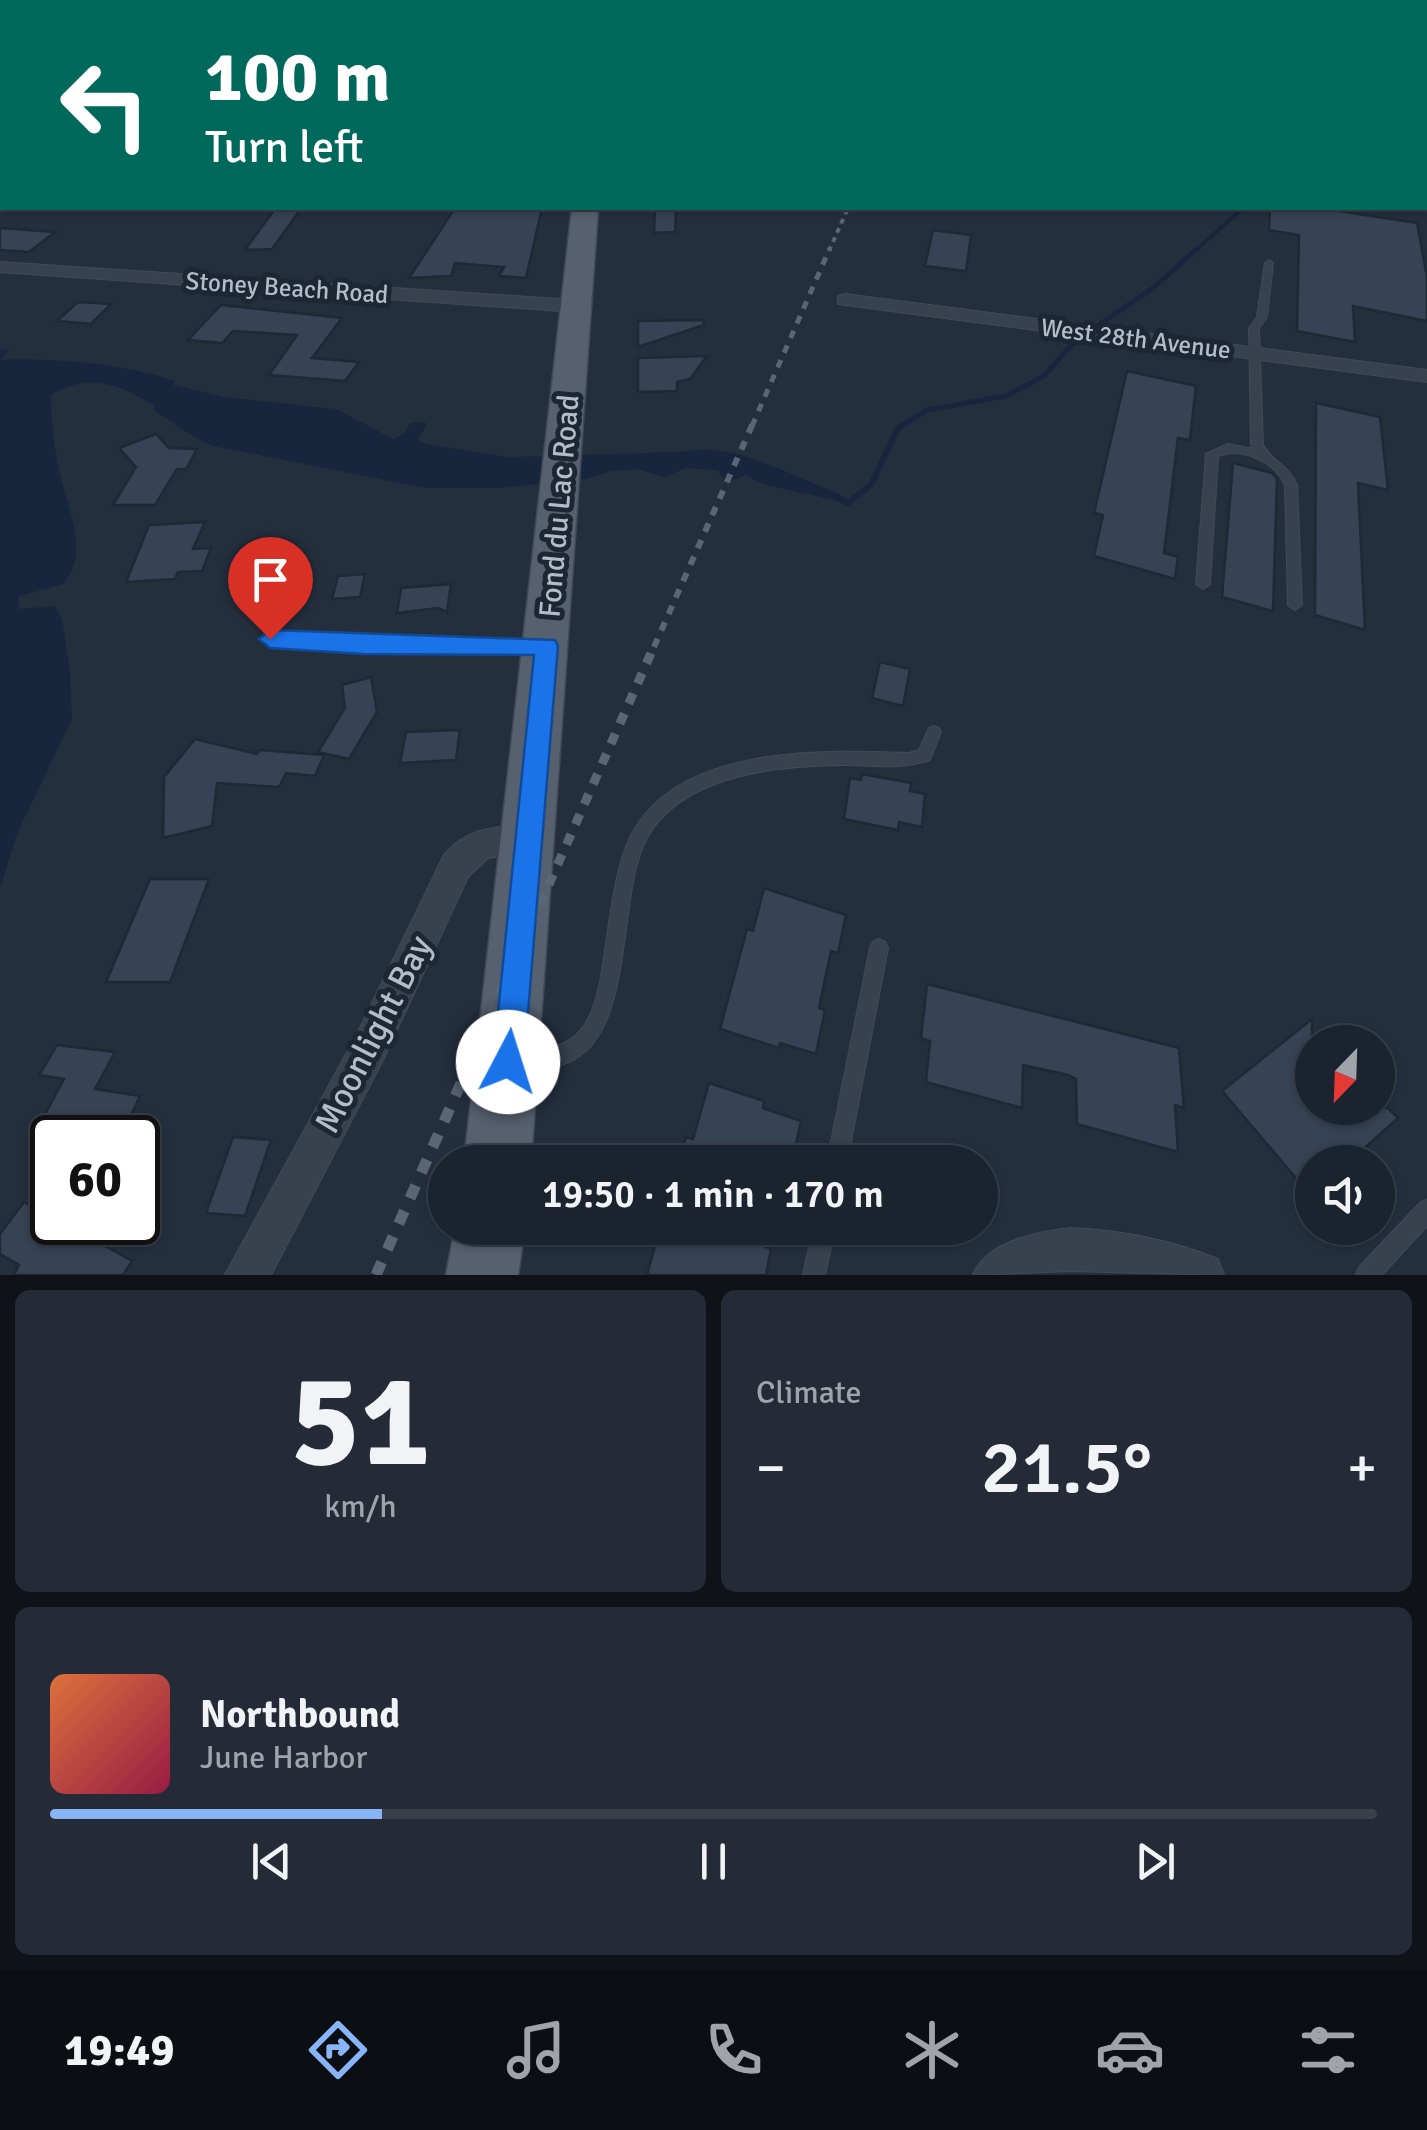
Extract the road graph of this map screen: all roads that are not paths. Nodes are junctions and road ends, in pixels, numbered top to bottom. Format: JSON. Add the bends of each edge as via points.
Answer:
{"nodes":[{"id":1,"x":585,"y":210,"type":"edge"},
{"id":2,"x":1269,"y":262,"type":"dead end"},
{"id":3,"x":0,"y":267,"type":"edge"},
{"id":4,"x":845,"y":300,"type":"dead end"},
{"id":5,"x":574,"y":306,"type":"junction"},
{"id":6,"x":1256,"y":354,"type":"junction"},
{"id":7,"x":1427,"y":376,"type":"edge"},
{"id":8,"x":1260,"y":454,"type":"junction"},
{"id":9,"x":295,"y":555,"type":"dead end"},
{"id":10,"x":1203,"y":584,"type":"dead end"},
{"id":11,"x":1295,"y":605,"type":"dead end"},
{"id":12,"x":546,"y":646,"type":"junction"},
{"id":13,"x":934,"y":732,"type":"dead end"},
{"id":14,"x":529,"y":840,"type":"junction"},
{"id":15,"x":879,"y":948,"type":"dead end"},
{"id":16,"x":508,"y":1062,"type":"junction"},
{"id":17,"x":500,"y":1145,"type":"edge"},
{"id":18,"x":839,"y":1145,"type":"edge"},
{"id":19,"x":1427,"y":1210,"type":"edge"},
{"id":20,"x":487,"y":1245,"type":"edge"},
{"id":21,"x":820,"y":1245,"type":"edge"},
{"id":22,"x":247,"y":1275,"type":"edge"},
{"id":23,"x":482,"y":1275,"type":"edge"},
{"id":24,"x":814,"y":1275,"type":"edge"},
{"id":25,"x":995,"y":1275,"type":"edge"},
{"id":26,"x":1202,"y":1275,"type":"edge"},
{"id":27,"x":1368,"y":1275,"type":"edge"}],
"edges":[{"from":1,"to":5,"type":"main road","name":"Fond du Lac Road"},
{"from":2,"to":6,"type":"lane","via":[[1262,317],[1254,328]]},
{"from":3,"to":5,"type":"street","name":"Stoney Beach Road"},
{"from":4,"to":6,"type":"street","name":"West 28th Avenue"},
{"from":5,"to":12,"type":"main road","name":"Fond du Lac Road"},
{"from":6,"to":7,"type":"street","name":"West 28th Avenue"},
{"from":6,"to":8,"type":"lane"},
{"from":8,"to":10,"type":"lane","via":[[1228,448],[1212,454]]},
{"from":8,"to":11,"type":"lane","via":[[1291,484]]},
{"from":9,"to":12,"type":"lane","via":[[270,639]]},
{"from":12,"to":14,"type":"main road","name":"Fond du Lac Road"},
{"from":13,"to":16,"type":"lane","via":[[925,756],[757,766],[726,773],[660,810],[638,837],[622,883],[605,997],[590,1032],[570,1052]]},
{"from":14,"to":16,"type":"main road","name":"Fond du Lac Road"},
{"from":14,"to":22,"type":"street","name":"Moonlight Bay","via":[[480,842],[456,866],[370,1047]]},
{"from":15,"to":18,"type":"lane"},
{"from":16,"to":17,"type":"main road","name":"Fond du Lac Road"},
{"from":19,"to":27,"type":"lane"},
{"from":20,"to":23,"type":"main road"},
{"from":21,"to":24,"type":"lane"},
{"from":25,"to":26,"type":"street","via":[[1026,1257],[1072,1248]]}]}
